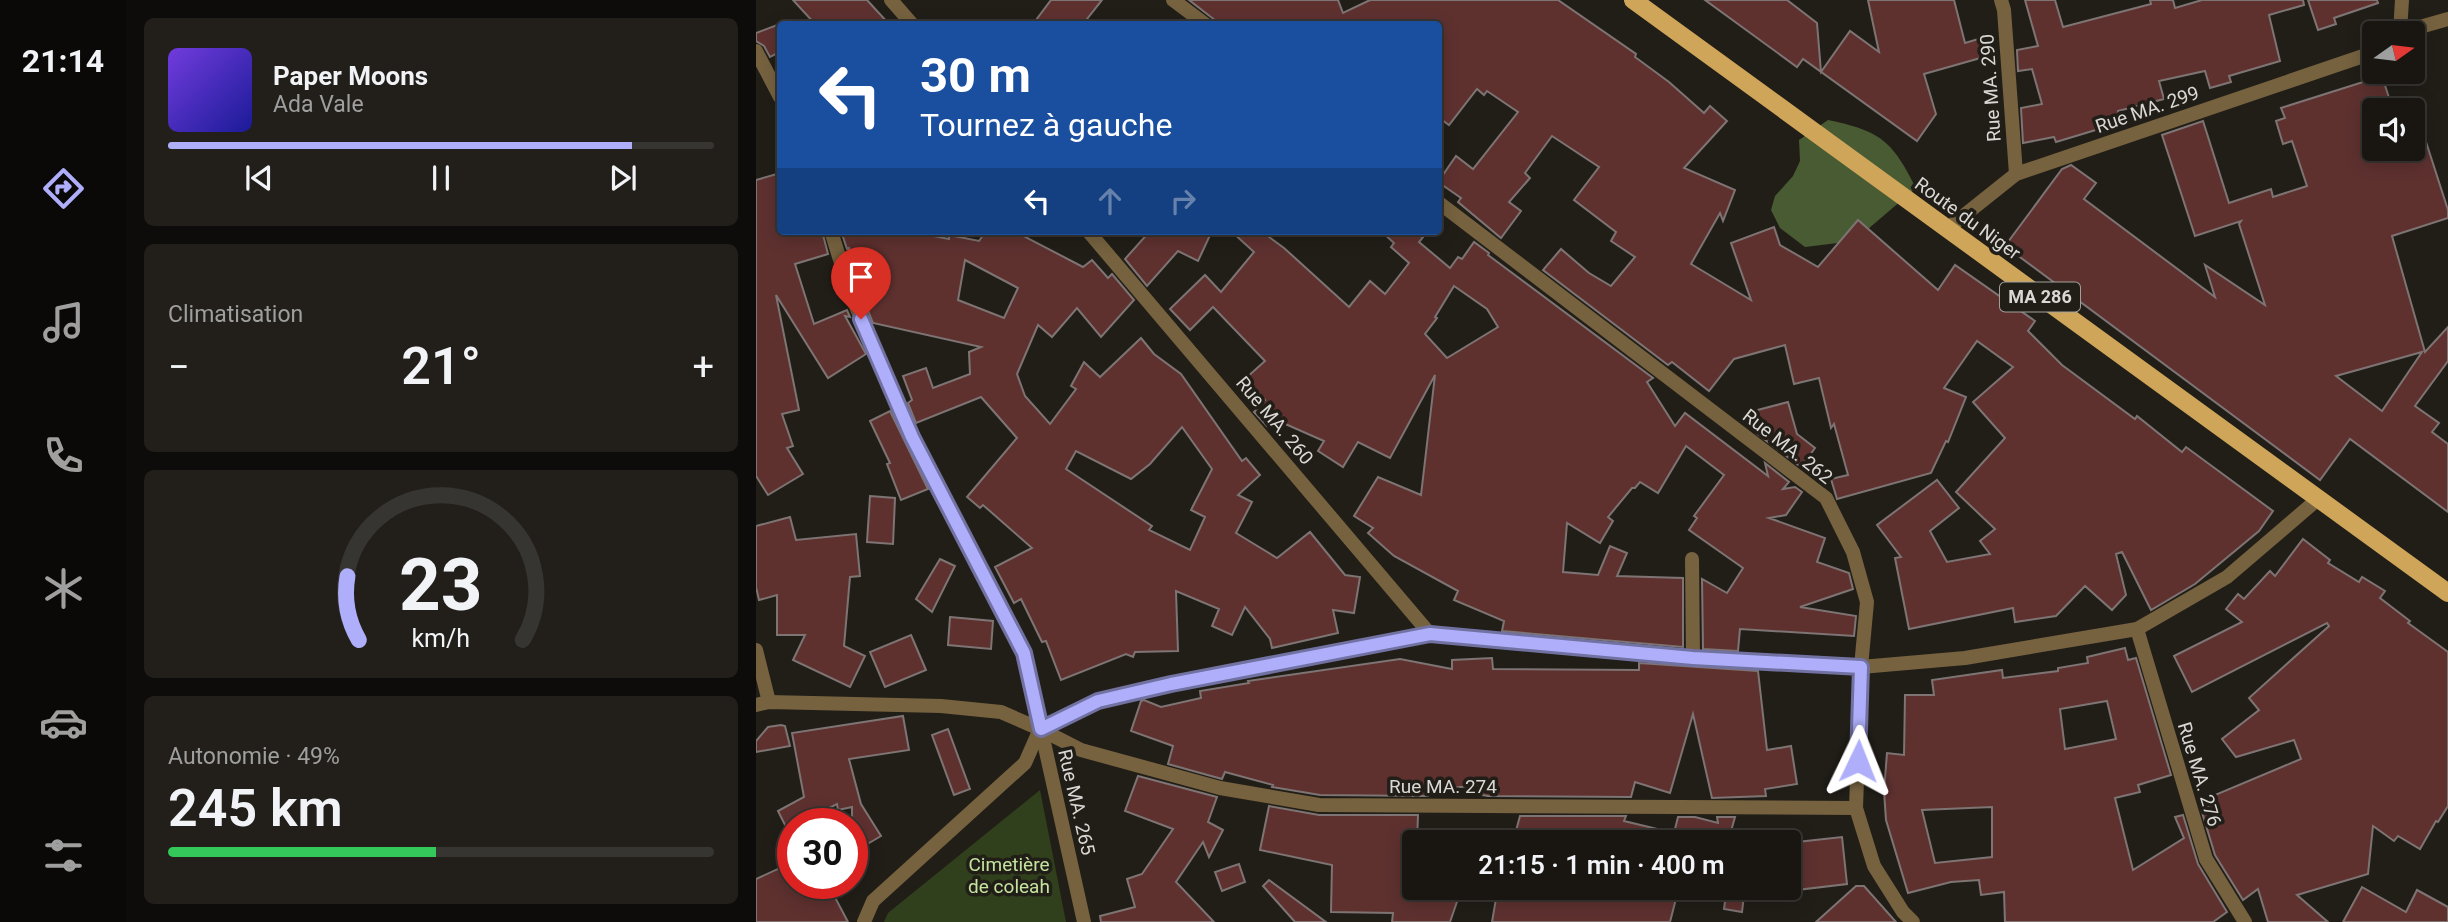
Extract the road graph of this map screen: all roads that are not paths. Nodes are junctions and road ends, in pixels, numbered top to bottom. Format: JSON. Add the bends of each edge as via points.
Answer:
{"nodes":[{"id":1,"x":891,"y":0,"type":"edge"},
{"id":2,"x":1173,"y":0,"type":"edge"},
{"id":3,"x":1633,"y":0,"type":"edge"},
{"id":4,"x":2001,"y":0,"type":"edge"},
{"id":5,"x":2402,"y":0,"type":"edge"},
{"id":6,"x":2448,"y":19,"type":"edge"},
{"id":7,"x":909,"y":21,"type":"edge"},
{"id":8,"x":1201,"y":21,"type":"edge"},
{"id":9,"x":2401,"y":21,"type":"edge"},
{"id":10,"x":2426,"y":25,"type":"edge"},
{"id":11,"x":756,"y":51,"type":"edge"},
{"id":12,"x":2362,"y":56,"type":"edge"},
{"id":13,"x":777,"y":91,"type":"edge"},
{"id":14,"x":2016,"y":174,"type":"junction"},
{"id":15,"x":1442,"y":205,"type":"edge"},
{"id":16,"x":1947,"y":229,"type":"junction"},
{"id":17,"x":832,"y":235,"type":"edge"},
{"id":18,"x":1091,"y":235,"type":"edge"},
{"id":19,"x":2318,"y":499,"type":"junction"},
{"id":20,"x":1692,"y":559,"type":"dead end"},
{"id":21,"x":2448,"y":593,"type":"edge"},
{"id":22,"x":2137,"y":629,"type":"junction"},
{"id":23,"x":1430,"y":634,"type":"junction"},
{"id":24,"x":756,"y":650,"type":"edge"},
{"id":25,"x":1693,"y":658,"type":"junction"},
{"id":26,"x":1861,"y":667,"type":"junction"},
{"id":27,"x":762,"y":704,"type":"edge"},
{"id":28,"x":1041,"y":729,"type":"junction"},
{"id":29,"x":1856,"y":808,"type":"junction"},
{"id":30,"x":864,"y":922,"type":"edge"},
{"id":31,"x":1084,"y":922,"type":"edge"},
{"id":32,"x":1913,"y":922,"type":"edge"},
{"id":33,"x":2245,"y":922,"type":"edge"}],
"edges":[{"from":1,"to":7,"type":"street"},
{"from":2,"to":8,"type":"street"},
{"from":3,"to":16,"type":"main road","name":"Route du Niger","number":"MA 286"},
{"from":4,"to":14,"type":"street","name":"Rue MA. 290"},
{"from":5,"to":9,"type":"street"},
{"from":6,"to":10,"type":"street"},
{"from":11,"to":13,"type":"street"},
{"from":12,"to":14,"type":"street","name":"Rue MA. 299"},
{"from":14,"to":16,"type":"street","name":"Rue MA. 299"},
{"from":15,"to":26,"type":"street","name":"Rue MA. 262","via":[[1826,498],[1853,552],[1867,602]]},
{"from":16,"to":19,"type":"main road","name":"Route du Niger","number":"MA 286"},
{"from":17,"to":28,"type":"street","name":"Rue MA. 265","via":[[851,295],[912,437],[1024,653]]},
{"from":18,"to":23,"type":"street","name":"Rue MA. 260"},
{"from":19,"to":21,"type":"main road","name":"Route du Niger","number":"MA 286"},
{"from":19,"to":22,"type":"street","via":[[2227,577]]},
{"from":20,"to":25,"type":"street"},
{"from":22,"to":26,"type":"street","via":[[1965,658]]},
{"from":22,"to":33,"type":"street","name":"Rue MA. 276","via":[[2206,859]]},
{"from":23,"to":25,"type":"street"},
{"from":23,"to":28,"type":"street","via":[[1098,701]]},
{"from":24,"to":27,"type":"street"},
{"from":25,"to":26,"type":"street"},
{"from":26,"to":29,"type":"street","name":"Rue MA. 262"},
{"from":27,"to":28,"type":"street","name":"Rue MA. 274","via":[[953,707],[1002,712]]},
{"from":28,"to":29,"type":"street","name":"Rue MA. 274","via":[[1082,750],[1220,788],[1319,805]]},
{"from":28,"to":30,"type":"street","via":[[1025,763],[873,901]]},
{"from":28,"to":31,"type":"street","name":"Rue MA. 265"},
{"from":29,"to":32,"type":"street","name":"Rue MA. 262","via":[[1874,866]]}]}
